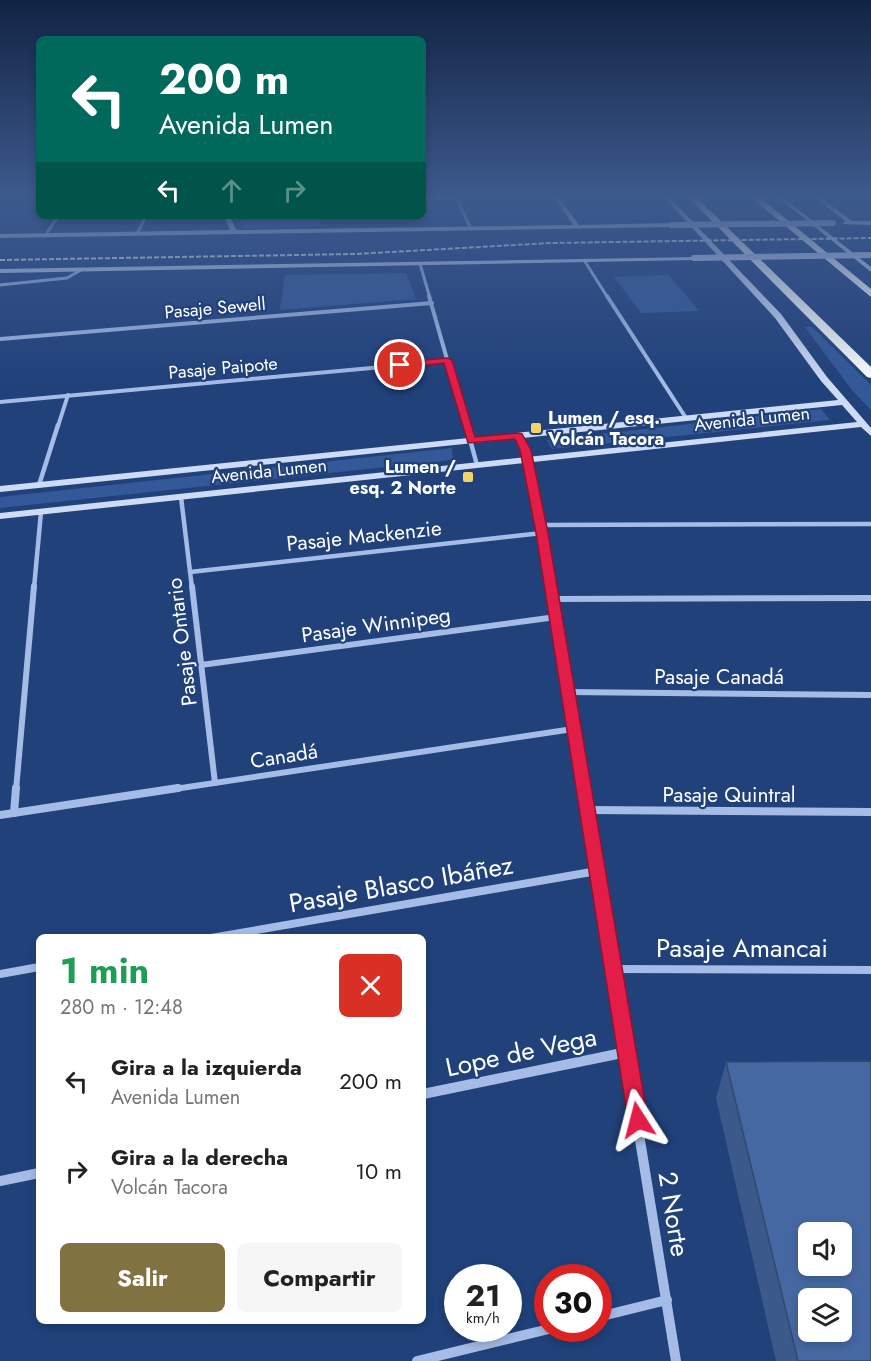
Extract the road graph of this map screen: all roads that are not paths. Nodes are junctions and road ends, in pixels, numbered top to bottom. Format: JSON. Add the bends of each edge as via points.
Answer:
{"nodes":[{"id":1,"x":675,"y":259,"type":"edge"},
{"id":2,"x":724,"y":259,"type":"edge"},
{"id":3,"x":754,"y":259,"type":"edge"},
{"id":4,"x":828,"y":259,"type":"edge"},
{"id":5,"x":857,"y":259,"type":"edge"},
{"id":6,"x":584,"y":261,"type":"junction"},
{"id":7,"x":420,"y":264,"type":"junction"},
{"id":8,"x":81,"y":270,"type":"junction"},
{"id":9,"x":871,"y":270,"type":"edge"},
{"id":10,"x":0,"y":271,"type":"edge"},
{"id":11,"x":0,"y":285,"type":"edge"},
{"id":12,"x":871,"y":294,"type":"edge"},
{"id":13,"x":432,"y":303,"type":"junction"},
{"id":14,"x":0,"y":339,"type":"edge"},
{"id":15,"x":448,"y":360,"type":"junction"},
{"id":16,"x":871,"y":374,"type":"edge"},
{"id":17,"x":68,"y":395,"type":"junction"},
{"id":18,"x":0,"y":402,"type":"edge"},
{"id":19,"x":843,"y":402,"type":"junction"},
{"id":20,"x":686,"y":418,"type":"junction"},
{"id":21,"x":863,"y":424,"type":"junction"},
{"id":22,"x":871,"y":432,"type":"edge"},
{"id":23,"x":518,"y":436,"type":"junction"},
{"id":24,"x":471,"y":441,"type":"junction"},
{"id":25,"x":528,"y":459,"type":"junction"},
{"id":26,"x":477,"y":465,"type":"junction"},
{"id":27,"x":39,"y":485,"type":"junction"},
{"id":28,"x":0,"y":489,"type":"edge"},
{"id":29,"x":181,"y":497,"type":"junction"},
{"id":30,"x":41,"y":512,"type":"junction"},
{"id":31,"x":0,"y":516,"type":"edge"},
{"id":32,"x":871,"y":524,"type":"edge"},
{"id":33,"x":541,"y":529,"type":"junction"},
{"id":34,"x":190,"y":572,"type":"junction"},
{"id":35,"x":871,"y":598,"type":"edge"},
{"id":36,"x":553,"y":599,"type":"junction"},
{"id":37,"x":556,"y":617,"type":"junction"},
{"id":38,"x":201,"y":665,"type":"junction"},
{"id":39,"x":567,"y":692,"type":"junction"},
{"id":40,"x":871,"y":694,"type":"edge"},
{"id":41,"x":573,"y":729,"type":"junction"},
{"id":42,"x":215,"y":783,"type":"junction"},
{"id":43,"x":588,"y":810,"type":"junction"},
{"id":44,"x":871,"y":812,"type":"edge"},
{"id":45,"x":14,"y":813,"type":"junction"},
{"id":46,"x":0,"y":815,"type":"edge"},
{"id":47,"x":597,"y":871,"type":"junction"},
{"id":48,"x":234,"y":934,"type":"edge"},
{"id":49,"x":36,"y":968,"type":"edge"},
{"id":50,"x":614,"y":969,"type":"junction"},
{"id":51,"x":871,"y":970,"type":"edge"},
{"id":52,"x":0,"y":974,"type":"edge"},
{"id":53,"x":627,"y":1052,"type":"junction"},
{"id":54,"x":426,"y":1093,"type":"edge"},
{"id":55,"x":36,"y":1174,"type":"edge"},
{"id":56,"x":0,"y":1181,"type":"edge"},
{"id":57,"x":667,"y":1300,"type":"junction"},
{"id":58,"x":612,"y":1314,"type":"edge"},
{"id":59,"x":534,"y":1333,"type":"edge"},
{"id":60,"x":417,"y":1361,"type":"edge"},
{"id":61,"x":676,"y":1361,"type":"edge"}],
"edges":[{"from":1,"to":6,"type":"street","bridge":true},
{"from":2,"to":19,"type":"street","via":[[778,316]]},
{"from":3,"to":16,"type":"highway"},
{"from":4,"to":12,"type":"highway"},
{"from":5,"to":9,"type":"street"},
{"from":6,"to":7,"type":"street"},
{"from":6,"to":20,"type":"street"},
{"from":7,"to":8,"type":"street"},
{"from":7,"to":13,"type":"street"},
{"from":8,"to":10,"type":"street"},
{"from":8,"to":11,"type":"street","via":[[67,278]]},
{"from":13,"to":14,"type":"street","name":"Pasaje Sewell"},
{"from":13,"to":15,"type":"street"},
{"from":15,"to":17,"type":"street","name":"Pasaje Paipote"},
{"from":15,"to":24,"type":"street"},
{"from":17,"to":18,"type":"street","name":"Pasaje Paipote"},
{"from":17,"to":27,"type":"street"},
{"from":19,"to":20,"type":"street","name":"Avenida Lumen"},
{"from":19,"to":21,"type":"street"},
{"from":20,"to":23,"type":"street","name":"Avenida Lumen"},
{"from":21,"to":22,"type":"street"},
{"from":21,"to":25,"type":"street","name":"Avenida Lumen"},
{"from":23,"to":24,"type":"street","name":"Avenida Lumen"},
{"from":23,"to":25,"type":"street","name":"2 Norte"},
{"from":24,"to":26,"type":"street"},
{"from":24,"to":27,"type":"street","name":"Avenida Lumen"},
{"from":25,"to":26,"type":"street","name":"Avenida Lumen"},
{"from":25,"to":33,"type":"street","name":"2 Norte"},
{"from":26,"to":29,"type":"street","name":"Avenida Lumen"},
{"from":27,"to":28,"type":"street","name":"Avenida Lumen"},
{"from":29,"to":30,"type":"street","name":"Avenida Lumen"},
{"from":29,"to":34,"type":"street","name":"Pasaje Ontario"},
{"from":30,"to":31,"type":"street","name":"Avenida Lumen"},
{"from":30,"to":45,"type":"street"},
{"from":32,"to":33,"type":"street","name":"Pasaje Mackenzie"},
{"from":33,"to":34,"type":"street","name":"Pasaje Mackenzie"},
{"from":33,"to":36,"type":"street","name":"2 Norte"},
{"from":34,"to":38,"type":"street","name":"Pasaje Ontario"},
{"from":35,"to":36,"type":"street"},
{"from":36,"to":37,"type":"street","name":"2 Norte"},
{"from":37,"to":38,"type":"street","name":"Pasaje Winnipeg"},
{"from":37,"to":39,"type":"street","name":"2 Norte"},
{"from":38,"to":42,"type":"street","name":"Pasaje Ontario"},
{"from":39,"to":40,"type":"street","name":"Pasaje Canadá"},
{"from":39,"to":41,"type":"street","name":"2 Norte"},
{"from":41,"to":42,"type":"street","name":"Canadá"},
{"from":41,"to":43,"type":"street","name":"2 Norte"},
{"from":42,"to":45,"type":"street","name":"Canadá"},
{"from":43,"to":44,"type":"street","name":"Pasaje Quintral"},
{"from":43,"to":47,"type":"street","name":"2 Norte"},
{"from":45,"to":46,"type":"street","name":"Canadá"},
{"from":47,"to":48,"type":"street","name":"Pasaje Blasco Ibáñez"},
{"from":47,"to":50,"type":"street","name":"2 Norte"},
{"from":49,"to":52,"type":"street"},
{"from":50,"to":51,"type":"street","name":"Pasaje Amancai"},
{"from":50,"to":53,"type":"street","name":"2 Norte"},
{"from":53,"to":54,"type":"street","name":"Lope de Vega"},
{"from":53,"to":57,"type":"street","name":"2 Norte"},
{"from":55,"to":56,"type":"street"},
{"from":57,"to":58,"type":"street"},
{"from":57,"to":61,"type":"street","name":"2 Norte"},
{"from":59,"to":60,"type":"street"}]}
